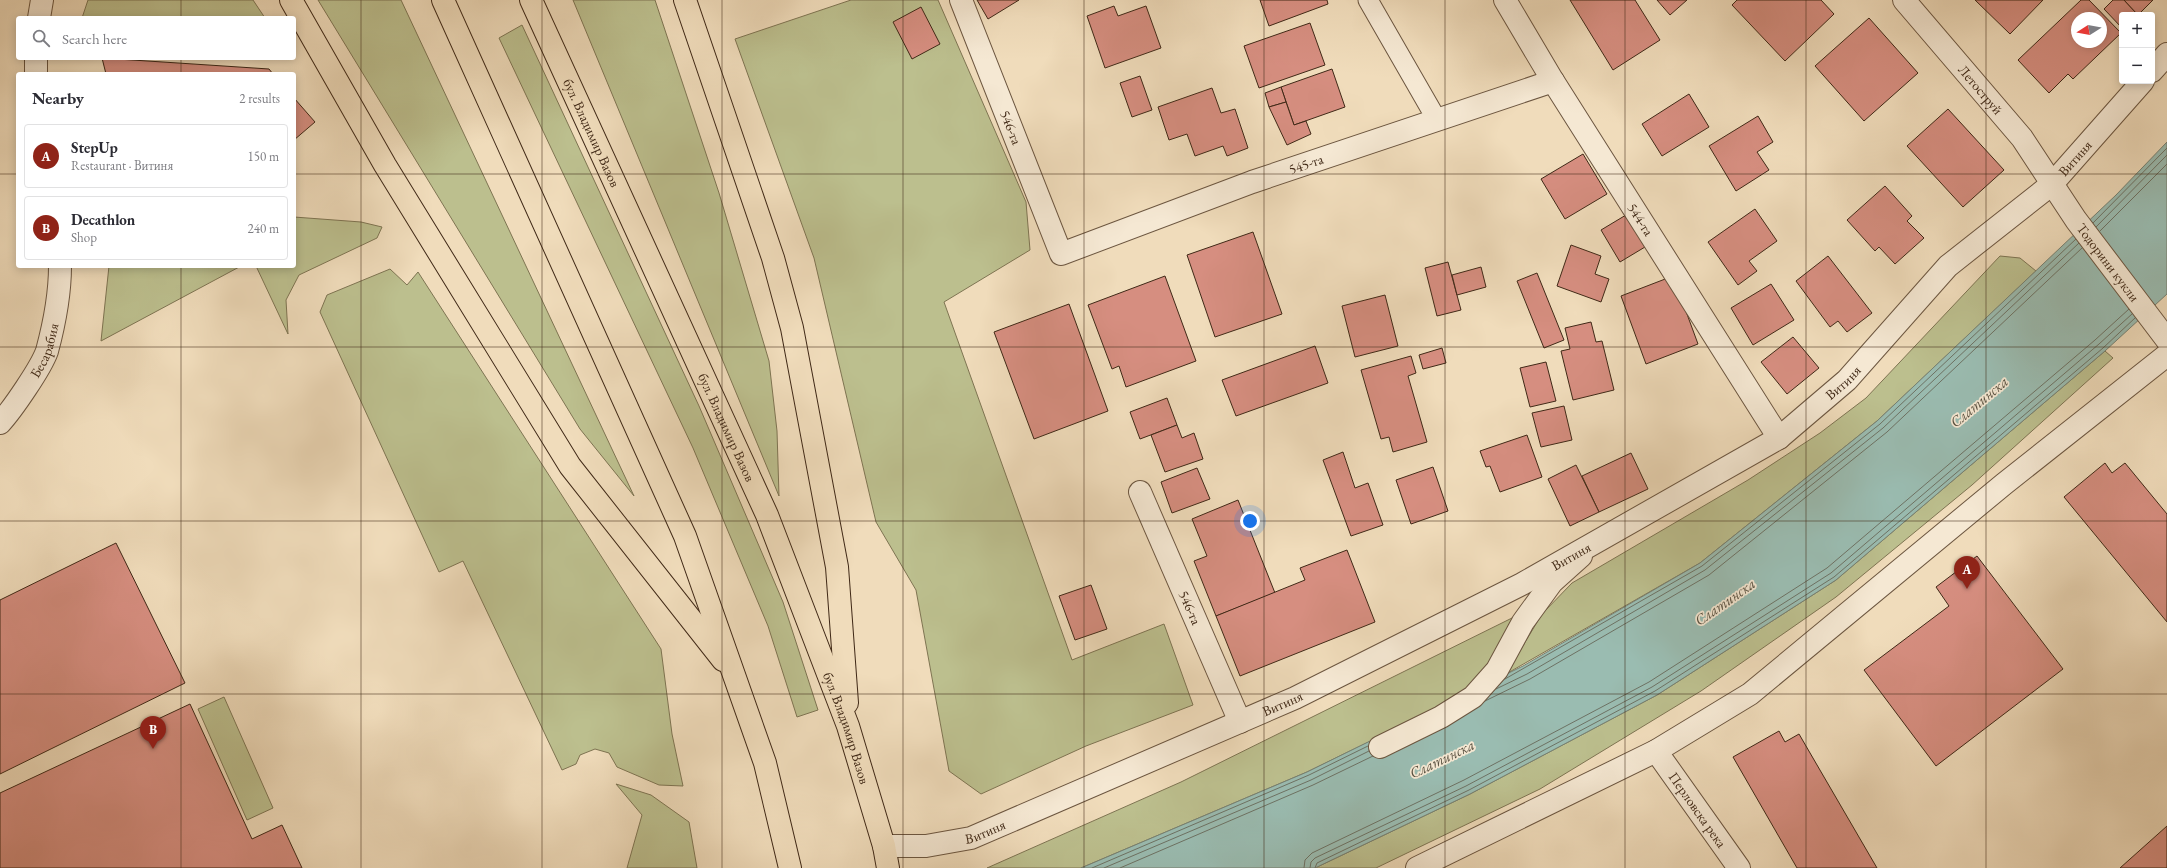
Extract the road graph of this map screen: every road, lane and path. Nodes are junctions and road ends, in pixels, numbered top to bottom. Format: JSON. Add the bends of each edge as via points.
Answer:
{"nodes":[{"id":1,"x":42,"y":0,"type":"edge"},
{"id":2,"x":291,"y":0,"type":"edge"},
{"id":3,"x":443,"y":0,"type":"edge"},
{"id":4,"x":531,"y":0,"type":"edge"},
{"id":5,"x":686,"y":0,"type":"edge"},
{"id":6,"x":961,"y":0,"type":"edge"},
{"id":7,"x":1368,"y":0,"type":"edge"},
{"id":8,"x":1505,"y":0,"type":"edge"},
{"id":9,"x":1904,"y":0,"type":"edge"},
{"id":10,"x":39,"y":16,"type":"edge"},
{"id":11,"x":2167,"y":54,"type":"edge"},
{"id":12,"x":36,"y":60,"type":"edge"},
{"id":13,"x":2155,"y":68,"type":"edge"},
{"id":14,"x":36,"y":72,"type":"edge"},
{"id":15,"x":1553,"y":81,"type":"junction"},
{"id":16,"x":2140,"y":84,"type":"edge"},
{"id":17,"x":1438,"y":120,"type":"junction"},
{"id":18,"x":2052,"y":184,"type":"junction"},
{"id":19,"x":1061,"y":254,"type":"joint"},
{"id":20,"x":60,"y":268,"type":"edge"},
{"id":21,"x":2161,"y":331,"type":"edge"},
{"id":22,"x":2167,"y":355,"type":"edge"},
{"id":23,"x":0,"y":423,"type":"edge"},
{"id":24,"x":1779,"y":438,"type":"junction"},
{"id":25,"x":1140,"y":492,"type":"dead end"},
{"id":26,"x":1597,"y":542,"type":"junction"},
{"id":27,"x":733,"y":673,"type":"junction"},
{"id":28,"x":1240,"y":722,"type":"junction"},
{"id":29,"x":848,"y":726,"type":"junction"},
{"id":30,"x":1380,"y":747,"type":"dead end"},
{"id":31,"x":1656,"y":751,"type":"junction"},
{"id":32,"x":884,"y":846,"type":"junction"},
{"id":33,"x":788,"y":865,"type":"edge"},
{"id":34,"x":888,"y":868,"type":"edge"},
{"id":35,"x":1418,"y":868,"type":"edge"},
{"id":36,"x":1739,"y":868,"type":"edge"}],
"edges":[{"from":1,"to":10,"type":"street"},
{"from":2,"to":27,"type":"main road","via":[[385,165],[570,466]]},
{"from":3,"to":27,"type":"main road","via":[[685,536]]},
{"from":4,"to":29,"type":"main road","name":"бул. Владимир Вазов","via":[[767,515]]},
{"from":5,"to":29,"type":"main road","via":[[773,258],[792,328],[837,567]]},
{"from":6,"to":19,"type":"street","name":"546-та"},
{"from":7,"to":17,"type":"lane"},
{"from":8,"to":15,"type":"street","name":"544-та"},
{"from":9,"to":18,"type":"street","name":"Летоструй","via":[[2022,138]]},
{"from":11,"to":13,"type":"street"},
{"from":12,"to":14,"type":"street"},
{"from":15,"to":17,"type":"street","name":"545-та"},
{"from":15,"to":24,"type":"street","name":"544-та"},
{"from":16,"to":18,"type":"street","name":"Витиня"},
{"from":17,"to":19,"type":"street","name":"545-та","via":[[1252,182]]},
{"from":18,"to":21,"type":"street","name":"Тодорини кукли","via":[[2076,220]]},
{"from":18,"to":24,"type":"street","name":"Витиня","via":[[1948,266],[1847,380]]},
{"from":20,"to":23,"type":"street","name":"Бесарабия","via":[[55,310],[46,352],[11,411]]},
{"from":22,"to":31,"type":"street","via":[[1998,489],[1750,694]]},
{"from":24,"to":26,"type":"street","name":"Витиня"},
{"from":25,"to":28,"type":"street","name":"546-та"},
{"from":26,"to":28,"type":"street","name":"Витиня","via":[[1515,587],[1295,698]]},
{"from":26,"to":30,"type":"street","via":[[1552,582],[1523,622],[1497,670],[1472,697],[1441,717]]},
{"from":27,"to":33,"type":"main road","via":[[765,763]]},
{"from":28,"to":32,"type":"street","name":"Витиня","via":[[971,838],[926,846]]},
{"from":29,"to":32,"type":"main road","name":"бул. Владимир Вазов"},
{"from":31,"to":35,"type":"street"},
{"from":31,"to":36,"type":"street","name":"Перловска река"},
{"from":32,"to":34,"type":"main road","name":"бул. Владимир Вазов"}]}
